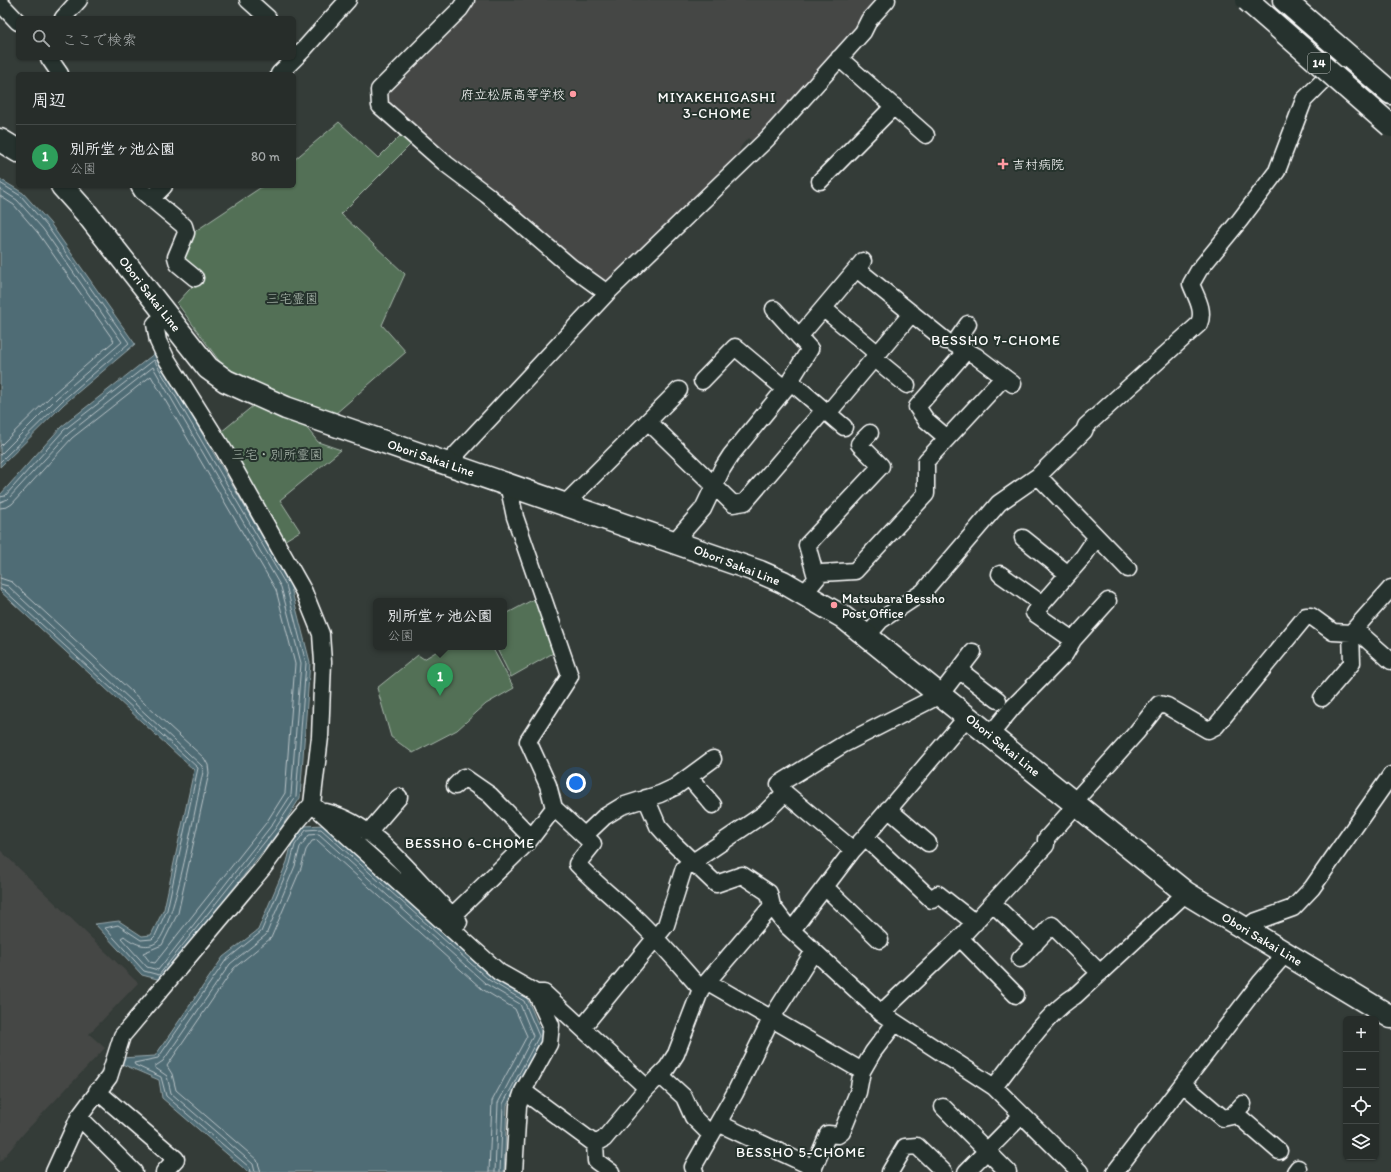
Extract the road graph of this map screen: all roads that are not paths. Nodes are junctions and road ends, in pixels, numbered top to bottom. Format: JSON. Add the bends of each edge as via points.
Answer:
{"nodes":[{"id":1,"x":79,"y":0,"type":"edge"},
{"id":2,"x":248,"y":0,"type":"edge"},
{"id":3,"x":348,"y":0,"type":"edge"},
{"id":4,"x":466,"y":0,"type":"edge"},
{"id":5,"x":887,"y":0,"type":"edge"},
{"id":6,"x":1247,"y":0,"type":"edge"},
{"id":7,"x":1255,"y":0,"type":"edge"},
{"id":8,"x":1284,"y":0,"type":"edge"},
{"id":9,"x":1300,"y":0,"type":"edge"},
{"id":10,"x":0,"y":3,"type":"edge"},
{"id":11,"x":65,"y":16,"type":"edge"},
{"id":12,"x":266,"y":16,"type":"edge"},
{"id":13,"x":16,"y":20,"type":"edge"},
{"id":14,"x":299,"y":45,"type":"edge"},
{"id":15,"x":840,"y":58,"type":"junction"},
{"id":16,"x":50,"y":60,"type":"edge"},
{"id":17,"x":289,"y":60,"type":"edge"},
{"id":18,"x":1336,"y":68,"type":"junction"},
{"id":19,"x":59,"y":72,"type":"edge"},
{"id":20,"x":280,"y":72,"type":"edge"},
{"id":21,"x":1391,"y":78,"type":"edge"},
{"id":22,"x":1391,"y":93,"type":"edge"},
{"id":23,"x":894,"y":106,"type":"junction"},
{"id":24,"x":1391,"y":116,"type":"edge"},
{"id":25,"x":1391,"y":126,"type":"edge"},
{"id":26,"x":926,"y":135,"type":"dead end"},
{"id":27,"x":0,"y":140,"type":"edge"},
{"id":28,"x":16,"y":150,"type":"edge"},
{"id":29,"x":820,"y":181,"type":"dead end"},
{"id":30,"x":64,"y":188,"type":"edge"},
{"id":31,"x":140,"y":188,"type":"edge"},
{"id":32,"x":162,"y":188,"type":"edge"},
{"id":33,"x":151,"y":199,"type":"junction"},
{"id":34,"x":196,"y":278,"type":"dead end"},
{"id":35,"x":607,"y":293,"type":"junction"},
{"id":36,"x":774,"y":309,"type":"dead end"},
{"id":37,"x":830,"y":313,"type":"dead end"},
{"id":38,"x":912,"y":313,"type":"junction"},
{"id":39,"x":166,"y":314,"type":"junction"},
{"id":40,"x":968,"y":324,"type":"dead end"},
{"id":41,"x":799,"y":337,"type":"junction"},
{"id":42,"x":946,"y":341,"type":"dead end"},
{"id":43,"x":966,"y":351,"type":"junction"},
{"id":44,"x":876,"y":356,"type":"junction"},
{"id":45,"x":702,"y":381,"type":"dead end"},
{"id":46,"x":788,"y":385,"type":"junction"},
{"id":47,"x":907,"y":385,"type":"dead end"},
{"id":48,"x":679,"y":390,"type":"dead end"},
{"id":49,"x":826,"y":412,"type":"junction"},
{"id":50,"x":654,"y":427,"type":"dead end"},
{"id":51,"x":844,"y":427,"type":"dead end"},
{"id":52,"x":870,"y":433,"type":"dead end"},
{"id":53,"x":947,"y":438,"type":"junction"},
{"id":54,"x":448,"y":463,"type":"junction"},
{"id":55,"x":1038,"y":476,"type":"junction"},
{"id":56,"x":508,"y":484,"type":"junction"},
{"id":57,"x":715,"y":484,"type":"junction"},
{"id":58,"x":565,"y":504,"type":"junction"},
{"id":59,"x":1023,"y":538,"type":"dead end"},
{"id":60,"x":1096,"y":538,"type":"junction"},
{"id":61,"x":674,"y":542,"type":"junction"},
{"id":62,"x":1128,"y":569,"type":"dead end"},
{"id":63,"x":1000,"y":574,"type":"dead end"},
{"id":64,"x":1068,"y":574,"type":"junction"},
{"id":65,"x":810,"y":586,"type":"junction"},
{"id":66,"x":1391,"y":588,"type":"edge"},
{"id":67,"x":1108,"y":601,"type":"dead end"},
{"id":68,"x":1042,"y":604,"type":"junction"},
{"id":69,"x":1353,"y":631,"type":"junction"},
{"id":70,"x":867,"y":636,"type":"junction"},
{"id":71,"x":1073,"y":640,"type":"junction"},
{"id":72,"x":973,"y":652,"type":"dead end"},
{"id":73,"x":1391,"y":661,"type":"edge"},
{"id":74,"x":959,"y":670,"type":"junction"},
{"id":75,"x":940,"y":695,"type":"junction"},
{"id":76,"x":1322,"y":698,"type":"dead end"},
{"id":77,"x":998,"y":700,"type":"dead end"},
{"id":78,"x":967,"y":717,"type":"junction"},
{"id":79,"x":990,"y":735,"type":"junction"},
{"id":80,"x":713,"y":759,"type":"dead end"},
{"id":81,"x":1391,"y":775,"type":"edge"},
{"id":82,"x":689,"y":778,"type":"junction"},
{"id":83,"x":455,"y":786,"type":"dead end"},
{"id":84,"x":785,"y":793,"type":"junction"},
{"id":85,"x":398,"y":797,"type":"dead end"},
{"id":86,"x":646,"y":798,"type":"junction"},
{"id":87,"x":1075,"y":803,"type":"junction"},
{"id":88,"x":713,"y":805,"type":"dead end"},
{"id":89,"x":316,"y":807,"type":"junction"},
{"id":90,"x":554,"y":808,"type":"junction"},
{"id":91,"x":888,"y":810,"type":"junction"},
{"id":92,"x":368,"y":833,"type":"junction"},
{"id":93,"x":584,"y":836,"type":"junction"},
{"id":94,"x":531,"y":837,"type":"junction"},
{"id":95,"x":865,"y":837,"type":"junction"},
{"id":96,"x":928,"y":843,"type":"dead end"},
{"id":97,"x":854,"y":850,"type":"junction"},
{"id":98,"x":692,"y":862,"type":"junction"},
{"id":99,"x":413,"y":884,"type":"junction"},
{"id":100,"x":825,"y":887,"type":"junction"},
{"id":101,"x":1186,"y":893,"type":"junction"},
{"id":102,"x":993,"y":904,"type":"junction"},
{"id":103,"x":772,"y":906,"type":"junction"},
{"id":104,"x":452,"y":916,"type":"junction"},
{"id":105,"x":975,"y":923,"type":"junction"},
{"id":106,"x":1247,"y":928,"type":"junction"},
{"id":107,"x":792,"y":930,"type":"junction"},
{"id":108,"x":960,"y":938,"type":"junction"},
{"id":109,"x":656,"y":939,"type":"junction"},
{"id":110,"x":880,"y":940,"type":"dead end"},
{"id":111,"x":1035,"y":944,"type":"junction"},
{"id":112,"x":814,"y":952,"type":"junction"},
{"id":113,"x":1286,"y":953,"type":"junction"},
{"id":114,"x":1020,"y":959,"type":"dead end"},
{"id":115,"x":1100,"y":973,"type":"junction"},
{"id":116,"x":705,"y":985,"type":"junction"},
{"id":117,"x":540,"y":993,"type":"junction"},
{"id":118,"x":1016,"y":995,"type":"dead end"},
{"id":119,"x":881,"y":1013,"type":"junction"},
{"id":120,"x":1391,"y":1017,"type":"edge"},
{"id":121,"x":771,"y":1019,"type":"junction"},
{"id":122,"x":895,"y":1023,"type":"junction"},
{"id":123,"x":582,"y":1028,"type":"junction"},
{"id":124,"x":862,"y":1071,"type":"junction"},
{"id":125,"x":660,"y":1075,"type":"junction"},
{"id":126,"x":1183,"y":1084,"type":"junction"},
{"id":127,"x":994,"y":1087,"type":"junction"},
{"id":128,"x":646,"y":1088,"type":"junction"},
{"id":129,"x":97,"y":1091,"type":"junction"},
{"id":130,"x":523,"y":1092,"type":"junction"},
{"id":131,"x":944,"y":1107,"type":"dead end"},
{"id":132,"x":1022,"y":1115,"type":"junction"},
{"id":133,"x":79,"y":1117,"type":"junction"},
{"id":134,"x":714,"y":1129,"type":"junction"},
{"id":135,"x":595,"y":1144,"type":"junction"},
{"id":136,"x":987,"y":1150,"type":"junction"},
{"id":137,"x":1279,"y":1151,"type":"dead end"},
{"id":138,"x":813,"y":1170,"type":"edge"},
{"id":139,"x":54,"y":1172,"type":"edge"},
{"id":140,"x":134,"y":1172,"type":"edge"},
{"id":141,"x":164,"y":1172,"type":"edge"},
{"id":142,"x":514,"y":1172,"type":"edge"},
{"id":143,"x":611,"y":1172,"type":"edge"},
{"id":144,"x":694,"y":1172,"type":"edge"},
{"id":145,"x":890,"y":1172,"type":"edge"},
{"id":146,"x":944,"y":1172,"type":"edge"},
{"id":147,"x":966,"y":1172,"type":"edge"},
{"id":148,"x":1008,"y":1172,"type":"edge"},
{"id":149,"x":1080,"y":1172,"type":"edge"},
{"id":150,"x":1115,"y":1172,"type":"edge"}],
"edges":[{"from":1,"to":11,"type":"street"},
{"from":2,"to":12,"type":"street"},
{"from":3,"to":14,"type":"street"},
{"from":4,"to":35,"type":"street","via":[[379,90],[380,106],[571,267]]},
{"from":5,"to":15,"type":"street"},
{"from":6,"to":25,"type":"main road","number":"14","bridge":true},
{"from":7,"to":18,"type":"main road"},
{"from":8,"to":22,"type":"main road","number":"14"},
{"from":9,"to":21,"type":"main road"},
{"from":10,"to":13,"type":"street"},
{"from":15,"to":23,"type":"street"},
{"from":15,"to":35,"type":"street","via":[[767,139]]},
{"from":16,"to":19,"type":"street"},
{"from":17,"to":20,"type":"street"},
{"from":18,"to":24,"type":"main road"},
{"from":18,"to":55,"type":"street","via":[[1304,100],[1277,171],[1199,270],[1191,284],[1200,306],[1202,317],[1199,324],[1086,426],[1084,431]]},
{"from":23,"to":26,"type":"street"},
{"from":23,"to":29,"type":"street"},
{"from":27,"to":28,"type":"main road"},
{"from":30,"to":39,"type":"main road","name":"Obori Sakai Line"},
{"from":31,"to":33,"type":"street"},
{"from":32,"to":33,"type":"street"},
{"from":33,"to":34,"type":"street","via":[[184,226],[186,233],[176,257],[178,264]]},
{"from":35,"to":54,"type":"street"},
{"from":36,"to":41,"type":"street"},
{"from":37,"to":44,"type":"street"},
{"from":38,"to":41,"type":"street","via":[[863,268]]},
{"from":38,"to":42,"type":"street"},
{"from":38,"to":44,"type":"street"},
{"from":39,"to":54,"type":"main road","name":"Obori Sakai Line","via":[[208,368],[226,381],[286,408]]},
{"from":39,"to":89,"type":"street","via":[[156,324],[158,341],[166,358],[236,472],[304,592],[321,634],[323,662]]},
{"from":40,"to":43,"type":"street","via":[[954,344]]},
{"from":41,"to":46,"type":"street","via":[[810,349]]},
{"from":43,"to":53,"type":"street","via":[[917,407],[926,420]]},
{"from":43,"to":53,"type":"street","via":[[1009,380]]},
{"from":44,"to":47,"type":"street"},
{"from":44,"to":49,"type":"street"},
{"from":45,"to":46,"type":"street","via":[[735,347]]},
{"from":46,"to":49,"type":"street"},
{"from":46,"to":57,"type":"street","via":[[731,455]]},
{"from":48,"to":58,"type":"street"},
{"from":49,"to":51,"type":"street"},
{"from":49,"to":57,"type":"street","via":[[745,502],[733,504],[720,493]]},
{"from":50,"to":57,"type":"street"},
{"from":52,"to":65,"type":"street","via":[[859,444],[881,466],[807,544]]},
{"from":53,"to":65,"type":"street","via":[[926,461],[926,494],[855,571],[821,573]]},
{"from":54,"to":56,"type":"main road","name":"Obori Sakai Line"},
{"from":55,"to":60,"type":"street"},
{"from":55,"to":70,"type":"street","via":[[999,503],[923,592],[881,620]]},
{"from":56,"to":58,"type":"main road","name":"Obori Sakai Line"},
{"from":56,"to":90,"type":"street","via":[[515,517],[570,676],[528,741],[548,785]]},
{"from":57,"to":61,"type":"street","via":[[703,509]]},
{"from":58,"to":61,"type":"main road","name":"Obori Sakai Line"},
{"from":59,"to":64,"type":"street"},
{"from":60,"to":62,"type":"street"},
{"from":60,"to":64,"type":"street"},
{"from":61,"to":65,"type":"main road","name":"Obori Sakai Line","via":[[760,572]]},
{"from":63,"to":68,"type":"street"},
{"from":64,"to":68,"type":"street"},
{"from":65,"to":70,"type":"main road","name":"Obori Sakai Line","via":[[838,614]]},
{"from":66,"to":69,"type":"street"},
{"from":67,"to":71,"type":"street"},
{"from":68,"to":71,"type":"street","via":[[1034,613]]},
{"from":69,"to":73,"type":"street"},
{"from":69,"to":76,"type":"street","via":[[1352,663]]},
{"from":69,"to":87,"type":"street","via":[[1333,632],[1311,616],[1306,616],[1216,726],[1208,730],[1167,706],[1158,704],[1136,734]]},
{"from":70,"to":75,"type":"main road","name":"Obori Sakai Line"},
{"from":71,"to":79,"type":"street","via":[[1065,654],[1013,707]]},
{"from":72,"to":74,"type":"street"},
{"from":74,"to":75,"type":"street"},
{"from":74,"to":77,"type":"street"},
{"from":75,"to":78,"type":"main road","name":"Obori Sakai Line"},
{"from":75,"to":84,"type":"street","via":[[844,744],[779,784]]},
{"from":78,"to":79,"type":"main road","name":"Obori Sakai Line"},
{"from":78,"to":91,"type":"street"},
{"from":79,"to":87,"type":"main road","name":"Obori Sakai Line"},
{"from":80,"to":82,"type":"street"},
{"from":81,"to":106,"type":"street","via":[[1312,888],[1293,908],[1254,922]]},
{"from":82,"to":86,"type":"street","via":[[675,787]]},
{"from":82,"to":88,"type":"street"},
{"from":83,"to":94,"type":"street","via":[[464,777],[490,795]]},
{"from":84,"to":97,"type":"street"},
{"from":84,"to":98,"type":"street","via":[[765,813]]},
{"from":85,"to":92,"type":"street"},
{"from":86,"to":93,"type":"street","via":[[622,806],[604,817]]},
{"from":86,"to":98,"type":"street","via":[[658,826]]},
{"from":87,"to":101,"type":"main road","name":"Obori Sakai Line"},
{"from":87,"to":102,"type":"street","via":[[1046,839],[1046,845]]},
{"from":89,"to":92,"type":"street","via":[[356,824]]},
{"from":89,"to":99,"type":"street"},
{"from":89,"to":129,"type":"street","via":[[296,823],[263,868],[122,1036],[109,1077]]},
{"from":90,"to":93,"type":"street"},
{"from":90,"to":94,"type":"street"},
{"from":91,"to":95,"type":"street"},
{"from":91,"to":96,"type":"street"},
{"from":92,"to":99,"type":"street","via":[[391,852]]},
{"from":93,"to":109,"type":"street","via":[[593,844],[577,864]]},
{"from":94,"to":104,"type":"street"},
{"from":95,"to":97,"type":"street"},
{"from":95,"to":105,"type":"street","via":[[932,900],[938,894]]},
{"from":97,"to":100,"type":"street"},
{"from":98,"to":103,"type":"street","via":[[716,884],[742,875],[769,893]]},
{"from":98,"to":109,"type":"street","via":[[684,868],[666,925]]},
{"from":99,"to":104,"type":"street"},
{"from":99,"to":117,"type":"street","via":[[499,972]]},
{"from":100,"to":107,"type":"street"},
{"from":100,"to":110,"type":"street"},
{"from":101,"to":106,"type":"main road","name":"Obori Sakai Line"},
{"from":101,"to":115,"type":"street"},
{"from":102,"to":105,"type":"street"},
{"from":102,"to":111,"type":"street"},
{"from":103,"to":107,"type":"street"},
{"from":103,"to":116,"type":"street"},
{"from":104,"to":117,"type":"street","via":[[507,966],[531,982]]},
{"from":105,"to":108,"type":"street"},
{"from":106,"to":113,"type":"main road","name":"Obori Sakai Line"},
{"from":107,"to":112,"type":"street"},
{"from":108,"to":118,"type":"street"},
{"from":108,"to":119,"type":"street"},
{"from":109,"to":116,"type":"street"},
{"from":109,"to":123,"type":"street"},
{"from":111,"to":114,"type":"street"},
{"from":111,"to":115,"type":"street","via":[[1052,925]]},
{"from":112,"to":119,"type":"street"},
{"from":112,"to":121,"type":"street"},
{"from":113,"to":120,"type":"main road","name":"Obori Sakai Line"},
{"from":113,"to":126,"type":"street"},
{"from":115,"to":127,"type":"street","via":[[1052,1014]]},
{"from":116,"to":121,"type":"street"},
{"from":116,"to":125,"type":"street","via":[[676,1054]]},
{"from":117,"to":123,"type":"street"},
{"from":117,"to":130,"type":"street","via":[[551,1025],[549,1044]]},
{"from":119,"to":122,"type":"street"},
{"from":121,"to":124,"type":"street"},
{"from":121,"to":134,"type":"street","via":[[735,1093]]},
{"from":122,"to":124,"type":"street"},
{"from":122,"to":127,"type":"street"},
{"from":123,"to":128,"type":"street"},
{"from":124,"to":138,"type":"street","via":[[858,1092],[842,1132],[838,1135],[828,1134]]},
{"from":125,"to":128,"type":"street"},
{"from":125,"to":134,"type":"street","via":[[684,1097],[692,1117]]},
{"from":126,"to":137,"type":"street","via":[[1223,1118],[1232,1116],[1239,1108]]},
{"from":126,"to":150,"type":"street"},
{"from":127,"to":132,"type":"street"},
{"from":128,"to":135,"type":"street","via":[[604,1139]]},
{"from":129,"to":133,"type":"street"},
{"from":129,"to":141,"type":"street","via":[[176,1159]]},
{"from":130,"to":135,"type":"street"},
{"from":130,"to":142,"type":"street","via":[[518,1106]]},
{"from":131,"to":136,"type":"street"},
{"from":132,"to":136,"type":"street"},
{"from":132,"to":149,"type":"street"},
{"from":133,"to":139,"type":"street"},
{"from":133,"to":140,"type":"street"},
{"from":134,"to":138,"type":"street"},
{"from":134,"to":144,"type":"street","via":[[693,1167]]},
{"from":135,"to":143,"type":"street","via":[[596,1160]]},
{"from":136,"to":147,"type":"street"},
{"from":136,"to":148,"type":"street"},
{"from":145,"to":146,"type":"street","via":[[905,1147],[917,1146]]}]}
